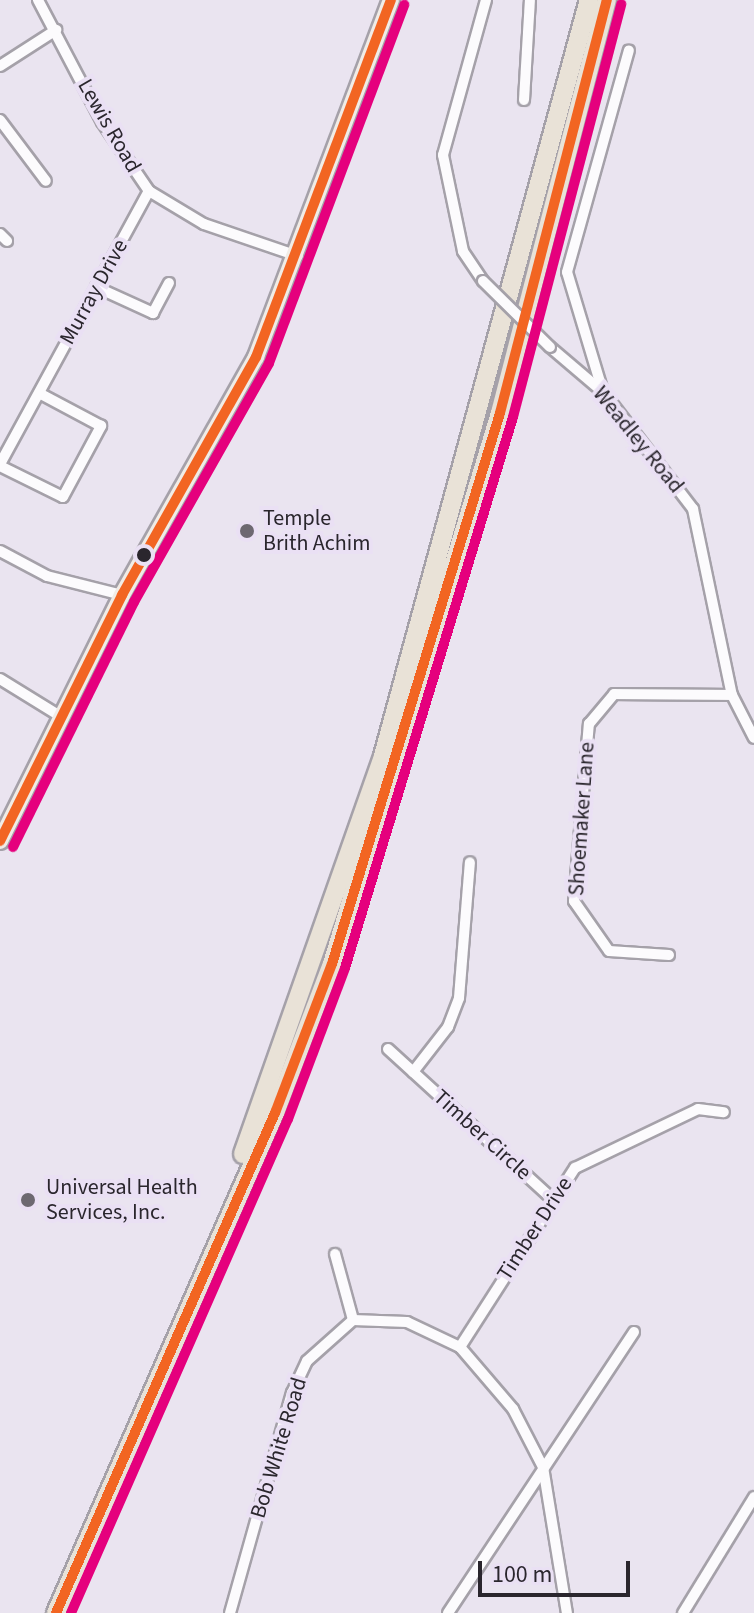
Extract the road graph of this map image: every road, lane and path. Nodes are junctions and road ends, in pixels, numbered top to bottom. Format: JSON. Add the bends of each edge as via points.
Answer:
{"nodes":[{"id":1,"x":38,"y":0,"type":"edge"},
{"id":2,"x":391,"y":0,"type":"edge"},
{"id":3,"x":486,"y":0,"type":"edge"},
{"id":4,"x":530,"y":0,"type":"edge"},
{"id":5,"x":589,"y":0,"type":"edge"},
{"id":6,"x":607,"y":0,"type":"edge"},
{"id":7,"x":56,"y":30,"type":"junction"},
{"id":8,"x":629,"y":50,"type":"dead end"},
{"id":9,"x":0,"y":66,"type":"edge"},
{"id":10,"x":524,"y":100,"type":"dead end"},
{"id":11,"x":0,"y":120,"type":"edge"},
{"id":12,"x":46,"y":181,"type":"dead end"},
{"id":13,"x":149,"y":191,"type":"junction"},
{"id":14,"x":298,"y":256,"type":"junction"},
{"id":15,"x":169,"y":283,"type":"dead end"},
{"id":16,"x":96,"y":287,"type":"junction"},
{"id":17,"x":39,"y":393,"type":"junction"},
{"id":18,"x":604,"y":393,"type":"junction"},
{"id":19,"x":0,"y":465,"type":"edge"},
{"id":20,"x":0,"y":551,"type":"edge"},
{"id":21,"x":122,"y":595,"type":"junction"},
{"id":22,"x":0,"y":679,"type":"edge"},
{"id":23,"x":732,"y":695,"type":"junction"},
{"id":24,"x":60,"y":716,"type":"junction"},
{"id":25,"x":754,"y":738,"type":"edge"},
{"id":26,"x":0,"y":841,"type":"edge"},
{"id":27,"x":470,"y":862,"type":"dead end"},
{"id":28,"x":669,"y":955,"type":"dead end"},
{"id":29,"x":388,"y":1049,"type":"dead end"},
{"id":30,"x":413,"y":1072,"type":"junction"},
{"id":31,"x":724,"y":1112,"type":"dead end"},
{"id":32,"x":551,"y":1198,"type":"junction"},
{"id":33,"x":335,"y":1254,"type":"dead end"},
{"id":34,"x":353,"y":1320,"type":"junction"},
{"id":35,"x":634,"y":1332,"type":"dead end"},
{"id":36,"x":460,"y":1347,"type":"junction"},
{"id":37,"x":543,"y":1467,"type":"junction"},
{"id":38,"x":754,"y":1497,"type":"edge"},
{"id":39,"x":44,"y":1613,"type":"edge"},
{"id":40,"x":56,"y":1613,"type":"edge"},
{"id":41,"x":230,"y":1613,"type":"edge"},
{"id":42,"x":448,"y":1613,"type":"edge"},
{"id":43,"x":567,"y":1613,"type":"edge"},
{"id":44,"x":683,"y":1613,"type":"edge"}],
"edges":[{"from":1,"to":7,"type":"street","name":"Lewis Road"},
{"from":2,"to":14,"type":"main road"},
{"from":3,"to":18,"type":"street","name":"Weadley Road","bridge":true,"via":[[443,155],[463,251],[483,281]]},
{"from":4,"to":10,"type":"street"},
{"from":5,"to":39,"type":"highway","via":[[383,756],[321,941],[247,1145]]},
{"from":6,"to":40,"type":"highway","via":[[500,413],[332,964],[275,1113]]},
{"from":7,"to":9,"type":"street"},
{"from":7,"to":13,"type":"street","name":"Lewis Road","via":[[102,122]]},
{"from":8,"to":18,"type":"street","via":[[567,272]]},
{"from":11,"to":12,"type":"street"},
{"from":13,"to":14,"type":"street","name":"Lewis Road","via":[[204,224]]},
{"from":13,"to":16,"type":"street","name":"Murray Drive"},
{"from":14,"to":21,"type":"main road","via":[[256,357]]},
{"from":15,"to":16,"type":"street","via":[[153,313]]},
{"from":16,"to":17,"type":"street","name":"Murray Drive"},
{"from":17,"to":19,"type":"street","name":"Murray Drive"},
{"from":17,"to":19,"type":"street","name":"Murray Drive","via":[[101,426],[63,497]]},
{"from":18,"to":23,"type":"street","name":"Weadley Road","via":[[693,509]]},
{"from":20,"to":21,"type":"street","via":[[47,576]]},
{"from":21,"to":24,"type":"main road"},
{"from":22,"to":24,"type":"street"},
{"from":23,"to":25,"type":"street","name":"Weadley Road"},
{"from":23,"to":28,"type":"street","name":"Shoemaker Lane","via":[[614,694],[589,724],[574,901],[609,951]]},
{"from":24,"to":26,"type":"main road"},
{"from":27,"to":30,"type":"street","name":"Timber Circle","via":[[459,998],[448,1027]]},
{"from":29,"to":30,"type":"street","name":"Timber Circle"},
{"from":30,"to":32,"type":"street","name":"Timber Circle"},
{"from":31,"to":32,"type":"street","name":"Timber Drive","via":[[698,1109],[601,1150]]},
{"from":32,"to":36,"type":"street","name":"Timber Drive"},
{"from":33,"to":34,"type":"street"},
{"from":34,"to":36,"type":"street","via":[[407,1322]]},
{"from":34,"to":41,"type":"street","name":"Bob White Road","via":[[307,1361],[292,1393]]},
{"from":35,"to":37,"type":"street"},
{"from":36,"to":37,"type":"street","via":[[513,1409]]},
{"from":37,"to":42,"type":"street"},
{"from":37,"to":43,"type":"street"},
{"from":38,"to":44,"type":"street"}]}
